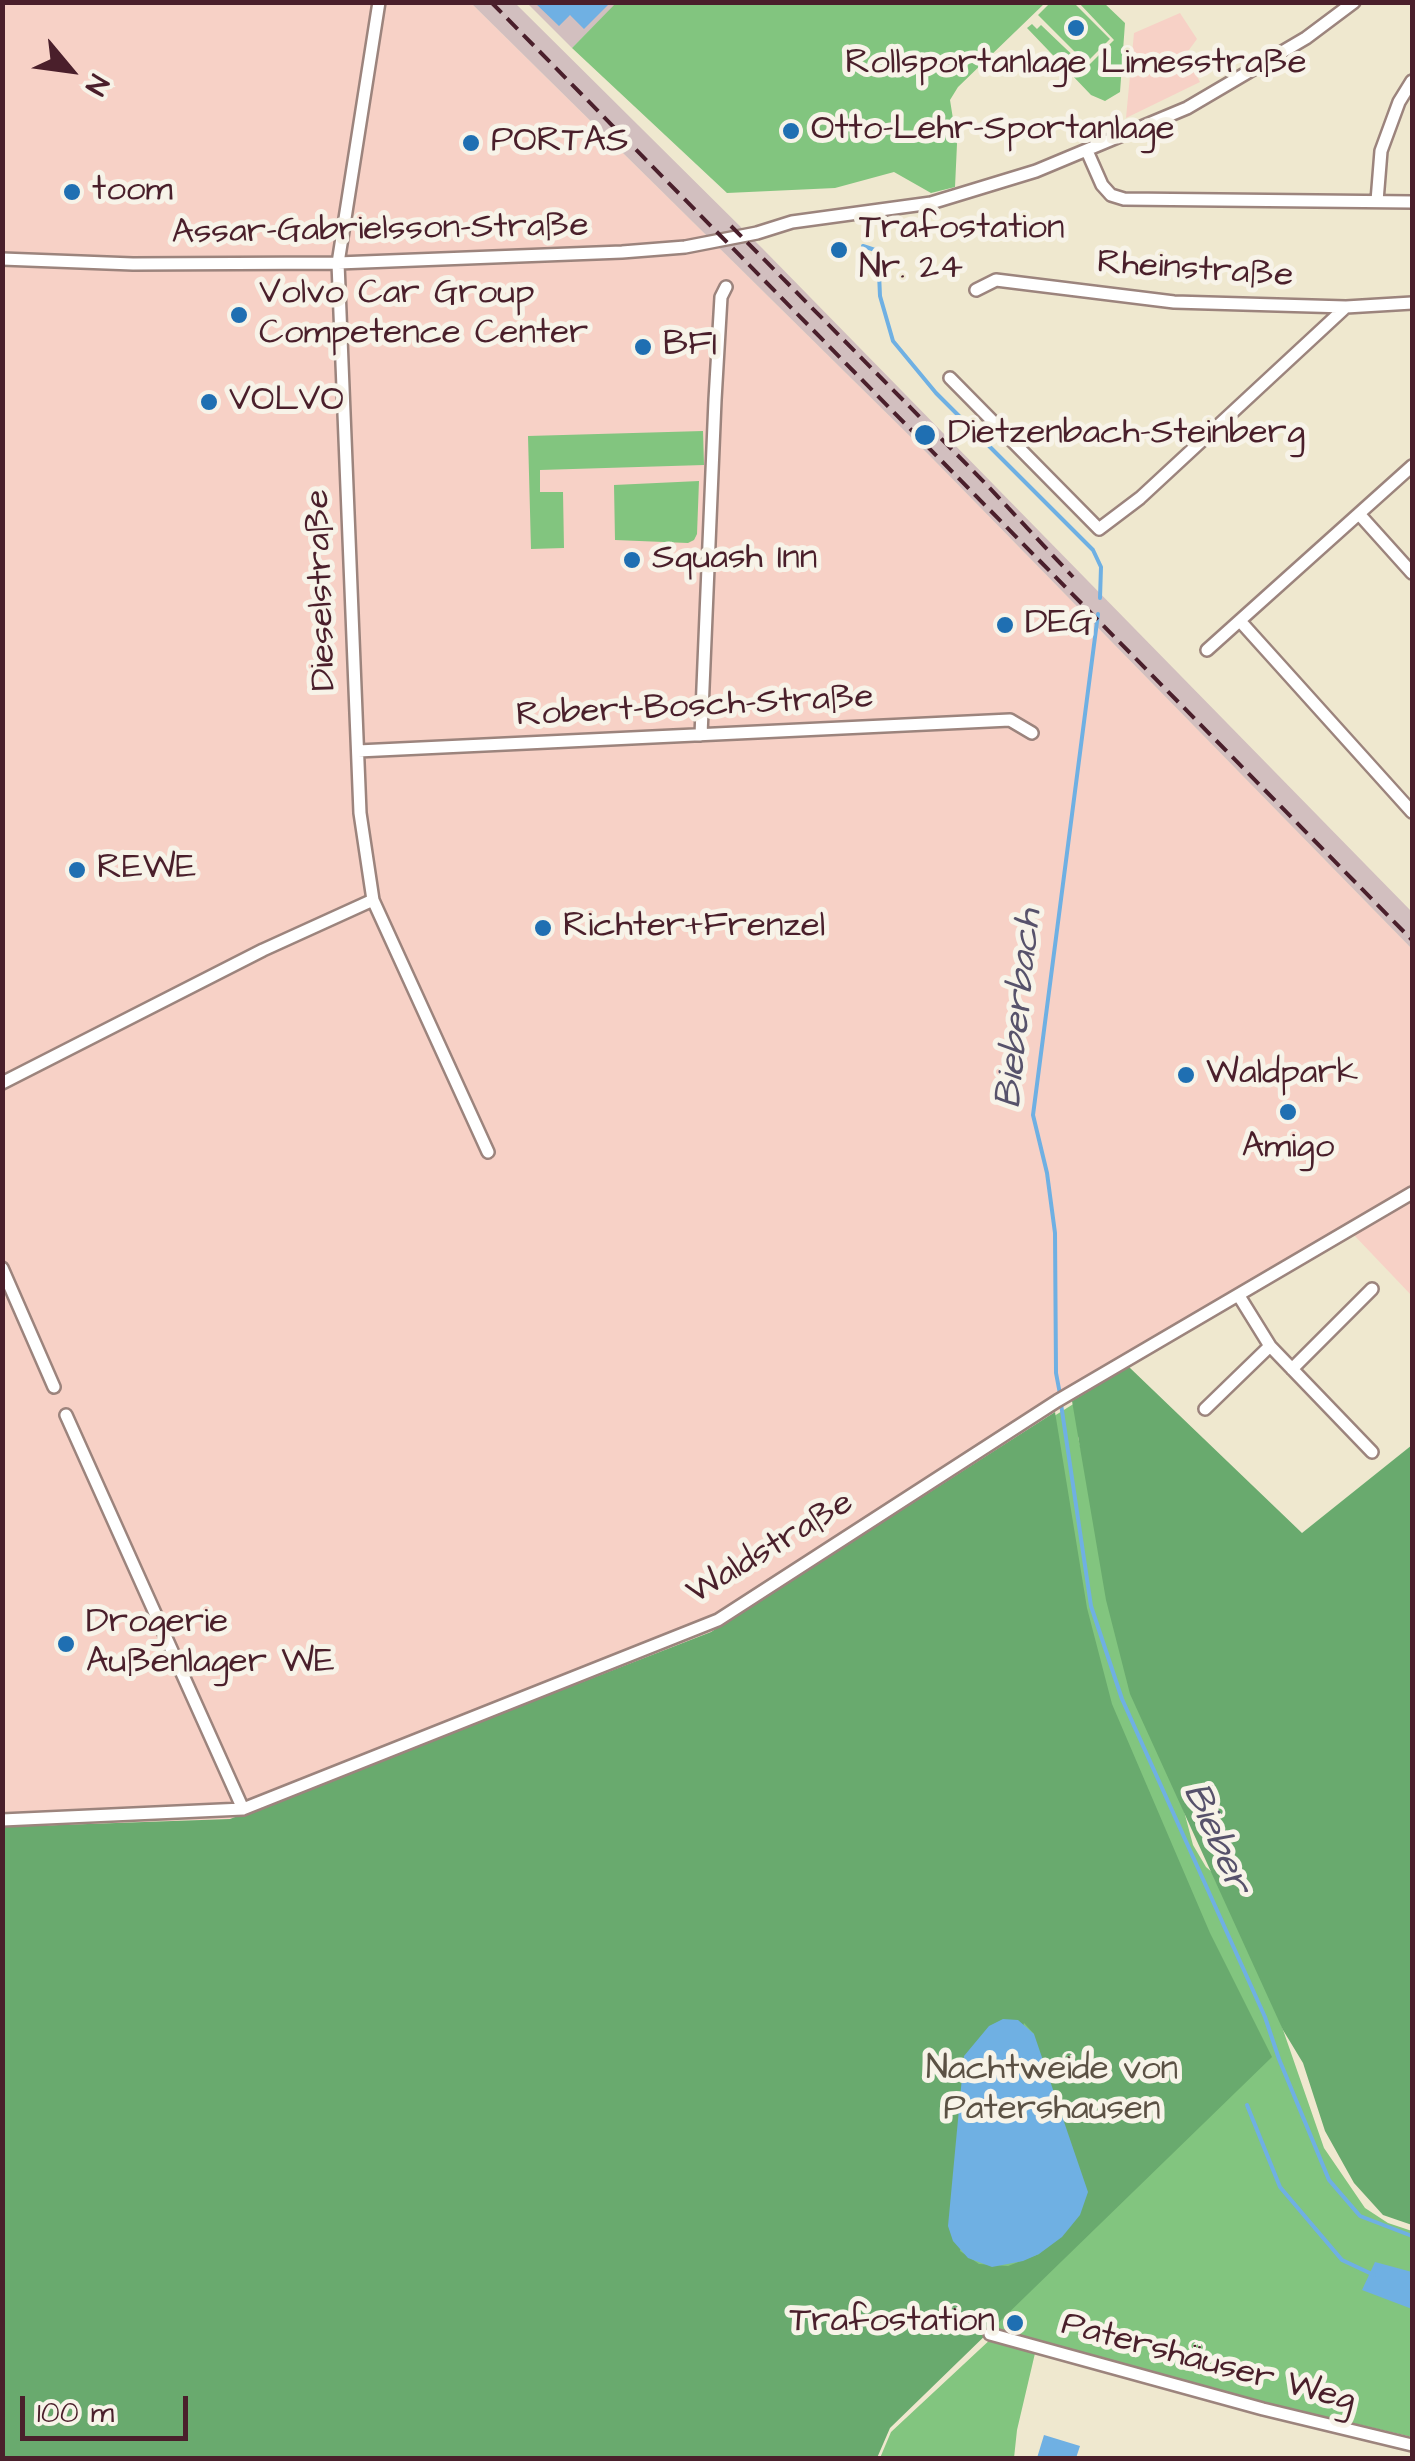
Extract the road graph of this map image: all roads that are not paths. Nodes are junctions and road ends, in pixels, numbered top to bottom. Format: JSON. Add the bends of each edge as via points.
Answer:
{"nodes":[{"id":1,"x":379,"y":2,"type":"edge"},
{"id":2,"x":1354,"y":2,"type":"edge"},
{"id":3,"x":1412,"y":81,"type":"edge"},
{"id":4,"x":1087,"y":152,"type":"junction"},
{"id":5,"x":1377,"y":201,"type":"junction"},
{"id":6,"x":1412,"y":202,"type":"edge"},
{"id":7,"x":2,"y":259,"type":"edge"},
{"id":8,"x":338,"y":263,"type":"junction"},
{"id":9,"x":726,"y":287,"type":"dead end"},
{"id":10,"x":976,"y":290,"type":"dead end"},
{"id":11,"x":1412,"y":303,"type":"edge"},
{"id":12,"x":1346,"y":307,"type":"junction"},
{"id":13,"x":950,"y":378,"type":"dead end"},
{"id":14,"x":1412,"y":466,"type":"edge"},
{"id":15,"x":1359,"y":514,"type":"junction"},
{"id":16,"x":1412,"y":573,"type":"edge"},
{"id":17,"x":1240,"y":622,"type":"junction"},
{"id":18,"x":1206,"y":650,"type":"dead end"},
{"id":19,"x":1032,"y":734,"type":"dead end"},
{"id":20,"x":702,"y":735,"type":"junction"},
{"id":21,"x":358,"y":750,"type":"junction"},
{"id":22,"x":1412,"y":812,"type":"edge"},
{"id":23,"x":373,"y":900,"type":"junction"},
{"id":24,"x":2,"y":1082,"type":"edge"},
{"id":25,"x":488,"y":1152,"type":"dead end"},
{"id":26,"x":1412,"y":1193,"type":"edge"},
{"id":27,"x":2,"y":1268,"type":"edge"},
{"id":28,"x":1372,"y":1290,"type":"dead end"},
{"id":29,"x":1239,"y":1296,"type":"junction"},
{"id":30,"x":1270,"y":1346,"type":"junction"},
{"id":31,"x":1292,"y":1368,"type":"junction"},
{"id":32,"x":54,"y":1387,"type":"dead end"},
{"id":33,"x":1205,"y":1410,"type":"dead end"},
{"id":34,"x":66,"y":1415,"type":"dead end"},
{"id":35,"x":1372,"y":1452,"type":"dead end"},
{"id":36,"x":243,"y":1809,"type":"junction"},
{"id":37,"x":2,"y":1820,"type":"edge"},
{"id":38,"x":990,"y":2334,"type":"dead end"},
{"id":39,"x":1412,"y":2445,"type":"edge"}],
"edges":[{"from":1,"to":8,"type":"street","name":"Dieselstraße"},
{"from":2,"to":4,"type":"street","name":"Assar-Gabrielsson-Straße","via":[[1187,108]]},
{"from":3,"to":5,"type":"street","via":[[1384,141]]},
{"from":4,"to":5,"type":"street","via":[[1108,192],[1124,199]]},
{"from":4,"to":8,"type":"street","name":"Assar-Gabrielsson-Straße","via":[[961,196],[792,222],[686,248]]},
{"from":5,"to":6,"type":"street"},
{"from":7,"to":8,"type":"street","name":"Assar-Gabrielsson-Straße"},
{"from":8,"to":21,"type":"street","name":"Dieselstraße"},
{"from":9,"to":20,"type":"street","via":[[720,297]]},
{"from":10,"to":12,"type":"street","name":"Rheinstraße","via":[[996,280],[1174,302]]},
{"from":11,"to":12,"type":"street","name":"Rheinstraße"},
{"from":12,"to":13,"type":"street","via":[[1100,530]]},
{"from":14,"to":15,"type":"street"},
{"from":15,"to":16,"type":"street"},
{"from":15,"to":17,"type":"street"},
{"from":17,"to":18,"type":"street"},
{"from":17,"to":22,"type":"street"},
{"from":19,"to":20,"type":"street","name":"Robert-Bosch-Straße","via":[[1010,720]]},
{"from":20,"to":21,"type":"street","name":"Robert-Bosch-Straße"},
{"from":21,"to":23,"type":"street","name":"Dieselstraße"},
{"from":23,"to":24,"type":"street"},
{"from":23,"to":25,"type":"street","name":"Dieselstraße"},
{"from":26,"to":29,"type":"street","name":"Waldstraße"},
{"from":27,"to":32,"type":"street"},
{"from":28,"to":31,"type":"street"},
{"from":29,"to":30,"type":"street"},
{"from":29,"to":36,"type":"street","name":"Waldstraße","via":[[1062,1398],[718,1620]]},
{"from":30,"to":31,"type":"street"},
{"from":30,"to":33,"type":"street"},
{"from":31,"to":35,"type":"street"},
{"from":34,"to":36,"type":"street"},
{"from":36,"to":37,"type":"street","name":"Waldstraße"},
{"from":38,"to":39,"type":"street","name":"Patershäuser Weg"}]}
